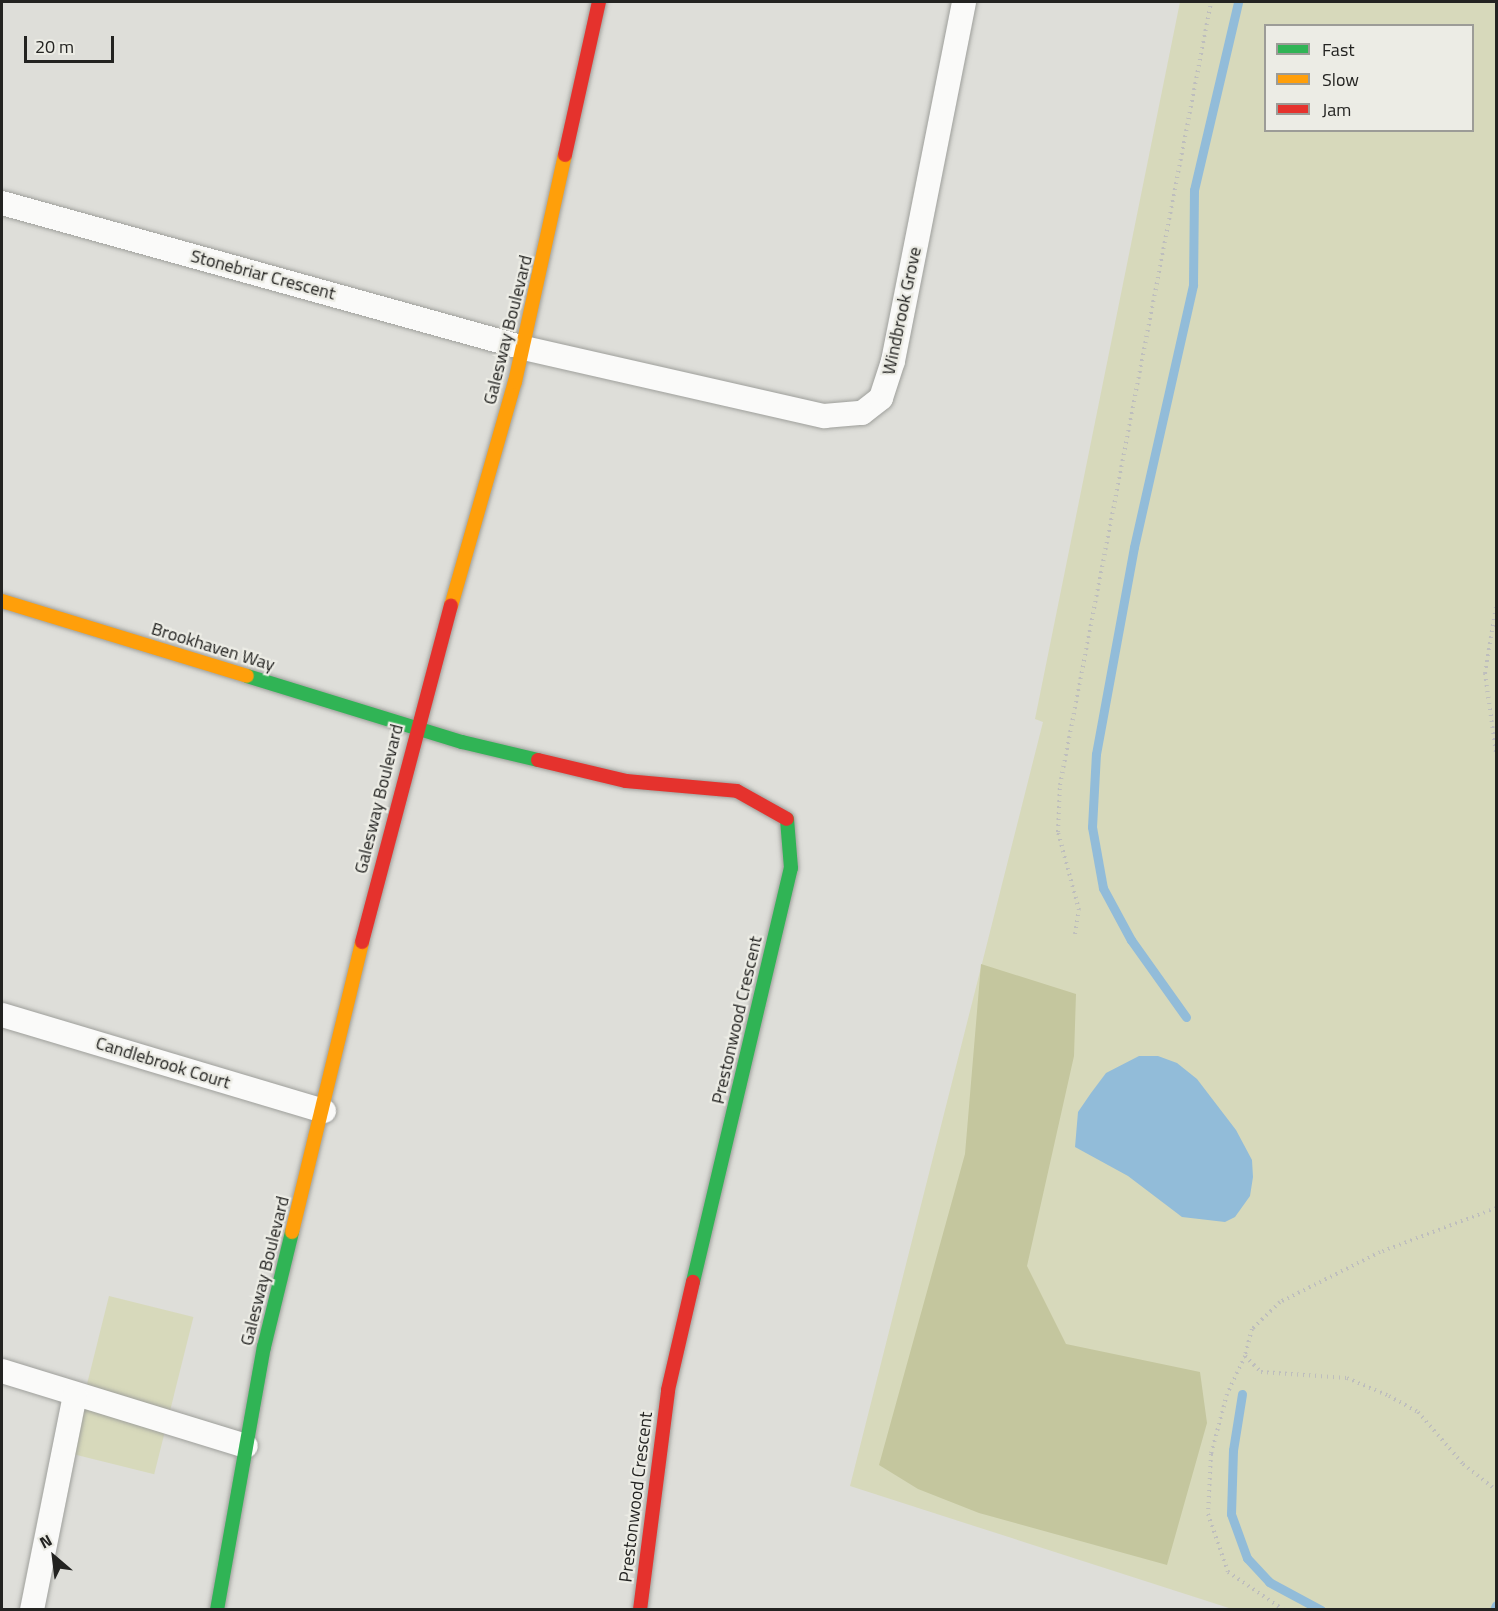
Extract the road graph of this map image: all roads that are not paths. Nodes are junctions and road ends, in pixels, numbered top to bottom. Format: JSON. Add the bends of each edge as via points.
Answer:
{"nodes":[{"id":1,"x":599,"y":2,"type":"edge"},
{"id":2,"x":964,"y":2,"type":"edge"},
{"id":3,"x":2,"y":203,"type":"edge"},
{"id":4,"x":524,"y":348,"type":"junction"},
{"id":5,"x":2,"y":601,"type":"edge"},
{"id":6,"x":415,"y":727,"type":"junction"},
{"id":7,"x":2,"y":1015,"type":"edge"},
{"id":8,"x":324,"y":1112,"type":"junction"},
{"id":9,"x":2,"y":1371,"type":"edge"},
{"id":10,"x":75,"y":1395,"type":"junction"},
{"id":11,"x":246,"y":1446,"type":"junction"},
{"id":12,"x":32,"y":1610,"type":"edge"},
{"id":13,"x":217,"y":1610,"type":"edge"},
{"id":14,"x":640,"y":1610,"type":"edge"}],
"edges":[{"from":1,"to":4,"type":"street","name":"Galesway Boulevard"},
{"from":2,"to":4,"type":"street","name":"Windbrook Grove","via":[[893,361],[881,398],[862,413],[824,416]]},
{"from":3,"to":4,"type":"street","name":"Stonebriar Crescent"},
{"from":4,"to":6,"type":"street","name":"Galesway Boulevard"},
{"from":5,"to":6,"type":"street","name":"Brookhaven Way"},
{"from":6,"to":8,"type":"street","name":"Galesway Boulevard"},
{"from":6,"to":14,"type":"street","name":"Prestonwood Crescent","via":[[626,781],[737,791],[787,818],[791,868],[668,1390]]},
{"from":7,"to":8,"type":"street","name":"Candlebrook Court"},
{"from":8,"to":11,"type":"street","name":"Galesway Boulevard","via":[[264,1347]]},
{"from":9,"to":10,"type":"street"},
{"from":10,"to":11,"type":"street"},
{"from":10,"to":12,"type":"street"},
{"from":11,"to":13,"type":"street","name":"Galesway Boulevard"}]}
